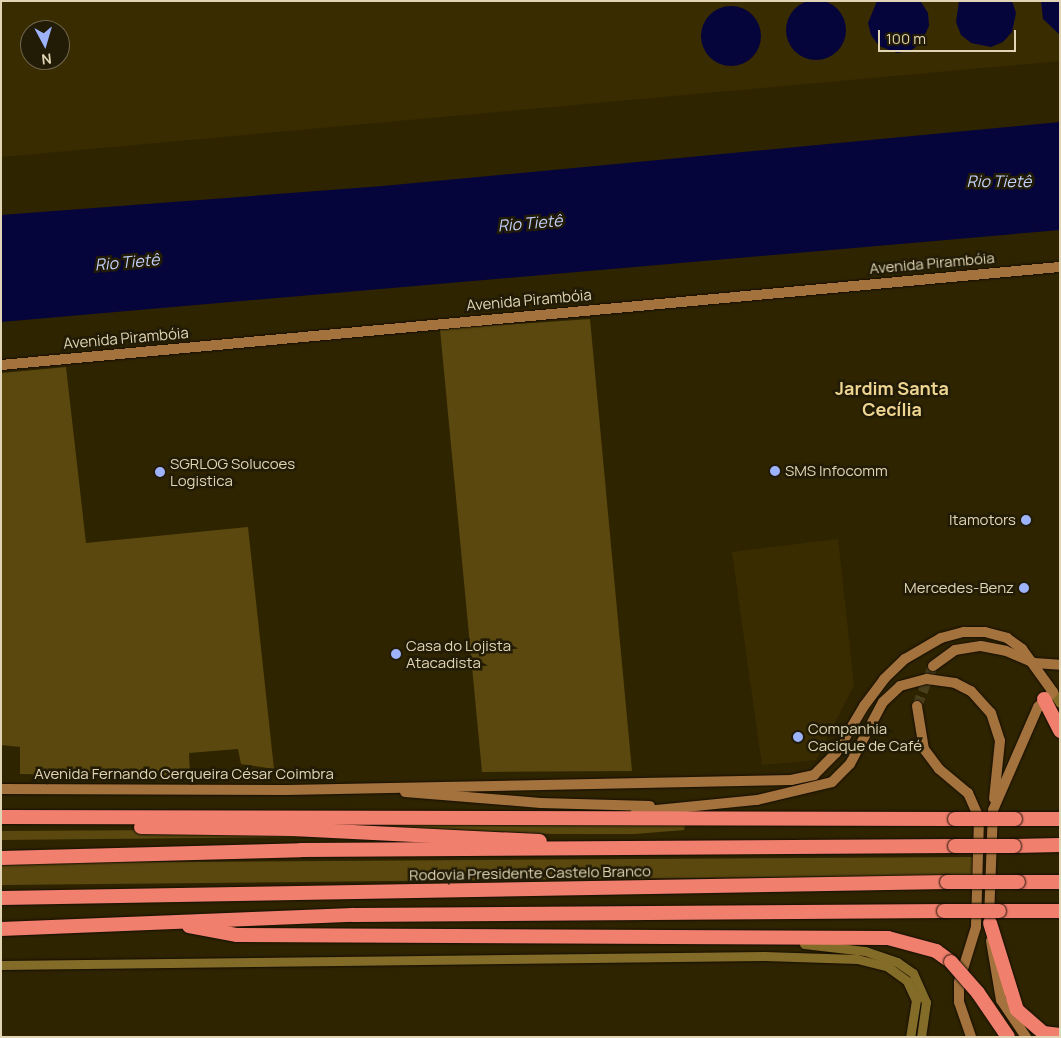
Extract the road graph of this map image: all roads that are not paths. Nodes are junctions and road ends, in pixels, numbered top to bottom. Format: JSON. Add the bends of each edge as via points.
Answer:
{"nodes":[{"id":1,"x":1060,"y":267,"type":"edge"},
{"id":2,"x":1,"y":365,"type":"edge"},
{"id":3,"x":1034,"y":663,"type":"junction"},
{"id":4,"x":1060,"y":665,"type":"edge"},
{"id":5,"x":933,"y":666,"type":"tunnel mouth"},
{"id":6,"x":1052,"y":693,"type":"edge"},
{"id":7,"x":1060,"y":703,"type":"edge"},
{"id":8,"x":917,"y":706,"type":"tunnel mouth"},
{"id":9,"x":1060,"y":731,"type":"edge"},
{"id":10,"x":367,"y":788,"type":"junction"},
{"id":11,"x":1,"y":789,"type":"edge"},
{"id":12,"x":703,"y":807,"type":"junction"},
{"id":13,"x":993,"y":810,"type":"junction"},
{"id":14,"x":1,"y":817,"type":"edge"},
{"id":15,"x":549,"y":818,"type":"junction"},
{"id":16,"x":1060,"y":819,"type":"edge"},
{"id":17,"x":1,"y":825,"type":"edge"},
{"id":18,"x":1060,"y":845,"type":"edge"},
{"id":19,"x":638,"y":849,"type":"junction"},
{"id":20,"x":1,"y":858,"type":"edge"},
{"id":21,"x":1060,"y":882,"type":"edge"},
{"id":22,"x":1,"y":898,"type":"edge"},
{"id":23,"x":1031,"y":911,"type":"junction"},
{"id":24,"x":1060,"y":911,"type":"edge"},
{"id":25,"x":1060,"y":921,"type":"edge"},
{"id":26,"x":178,"y":923,"type":"junction"},
{"id":27,"x":990,"y":923,"type":"junction"},
{"id":28,"x":1,"y":929,"type":"edge"},
{"id":29,"x":772,"y":938,"type":"junction"},
{"id":30,"x":1,"y":965,"type":"edge"},
{"id":31,"x":1060,"y":1035,"type":"edge"},
{"id":32,"x":910,"y":1037,"type":"edge"},
{"id":33,"x":921,"y":1037,"type":"edge"},
{"id":34,"x":971,"y":1037,"type":"edge"},
{"id":35,"x":1008,"y":1037,"type":"edge"},
{"id":36,"x":1026,"y":1037,"type":"edge"}],
"edges":[{"from":1,"to":2,"type":"main road","name":"Avenida Pirambóia"},
{"from":3,"to":4,"type":"main road"},
{"from":3,"to":5,"type":"main road","via":[[1006,651],[981,646],[955,650]]},
{"from":3,"to":6,"type":"main road"},
{"from":3,"to":10,"type":"main road","via":[[1022,648],[1007,638],[985,632],[964,632],[925,646],[884,679],[826,764],[814,775],[791,780]]},
{"from":6,"to":7,"type":"street"},
{"from":6,"to":9,"type":"highway"},
{"from":6,"to":13,"type":"main road"},
{"from":8,"to":34,"type":"main road","via":[[924,749],[939,769],[968,793],[979,818],[976,927],[959,982],[959,1002]]},
{"from":10,"to":11,"type":"main road","name":"Avenida Fernando Cerqueira César Coimbra"},
{"from":10,"to":12,"type":"main road","via":[[455,798]]},
{"from":12,"to":13,"type":"main road","via":[[765,798],[832,782],[850,764],[883,702],[900,686],[927,679],[955,683],[971,690],[994,721],[1000,741]]},
{"from":12,"to":15,"type":"main road"},
{"from":13,"to":27,"type":"main road"},
{"from":14,"to":15,"type":"highway"},
{"from":15,"to":16,"type":"highway","bridge":true},
{"from":17,"to":19,"type":"highway","via":[[292,829]]},
{"from":18,"to":19,"type":"highway","name":"Rodovia Presidente Castelo Branco","bridge":true},
{"from":19,"to":20,"type":"highway","name":"Rodovia Presidente Castelo Branco","via":[[301,850]]},
{"from":21,"to":22,"type":"highway","name":"Rodovia Presidente Castelo Branco","bridge":true},
{"from":23,"to":24,"type":"highway"},
{"from":23,"to":25,"type":"highway"},
{"from":23,"to":26,"type":"highway","bridge":true,"via":[[353,916]]},
{"from":26,"to":28,"type":"highway"},
{"from":26,"to":29,"type":"highway","via":[[237,935]]},
{"from":27,"to":31,"type":"highway","via":[[1017,1010],[1043,1033]]},
{"from":27,"to":36,"type":"main road","via":[[1001,1000]]},
{"from":29,"to":33,"type":"street","via":[[866,951],[897,962],[914,973],[923,988],[926,1016]]},
{"from":29,"to":35,"type":"highway","bridge":true,"via":[[888,938],[936,951],[973,986]]},
{"from":30,"to":32,"type":"street","via":[[764,956],[857,959],[888,967],[908,981],[916,1000]]}]}
